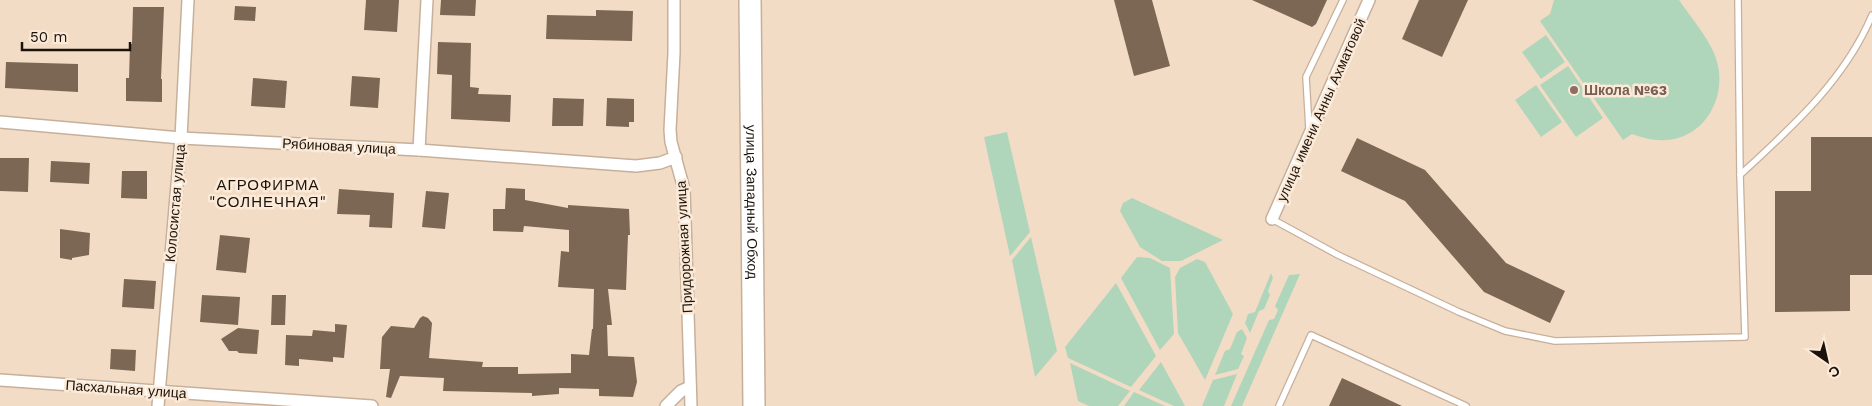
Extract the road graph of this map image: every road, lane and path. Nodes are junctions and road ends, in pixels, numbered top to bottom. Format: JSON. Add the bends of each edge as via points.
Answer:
{"nodes":[{"id":1,"x":188,"y":0,"type":"edge"},
{"id":2,"x":426,"y":0,"type":"edge"},
{"id":3,"x":674,"y":0,"type":"edge"},
{"id":4,"x":738,"y":0,"type":"edge"},
{"id":5,"x":750,"y":0,"type":"edge"},
{"id":6,"x":1343,"y":0,"type":"edge"},
{"id":7,"x":1369,"y":0,"type":"edge"},
{"id":8,"x":1738,"y":0,"type":"edge"},
{"id":9,"x":1872,"y":15,"type":"edge"},
{"id":10,"x":0,"y":122,"type":"edge"},
{"id":11,"x":1309,"y":135,"type":"junction"},
{"id":12,"x":181,"y":138,"type":"junction"},
{"id":13,"x":419,"y":150,"type":"junction"},
{"id":14,"x":676,"y":157,"type":"junction"},
{"id":15,"x":1740,"y":176,"type":"junction"},
{"id":16,"x":1272,"y":219,"type":"joint"},
{"id":17,"x":0,"y":380,"type":"edge"},
{"id":18,"x":690,"y":387,"type":"junction"},
{"id":19,"x":158,"y":390,"type":"junction"},
{"id":20,"x":1279,"y":404,"type":"edge"},
{"id":21,"x":158,"y":406,"type":"edge"},
{"id":22,"x":372,"y":406,"type":"edge"},
{"id":23,"x":666,"y":406,"type":"edge"},
{"id":24,"x":691,"y":406,"type":"edge"},
{"id":25,"x":741,"y":406,"type":"edge"},
{"id":26,"x":754,"y":406,"type":"edge"},
{"id":27,"x":1287,"y":406,"type":"edge"},
{"id":28,"x":1466,"y":406,"type":"edge"}],
"edges":[{"from":1,"to":12,"type":"street","name":"Колосистая улица"},
{"from":2,"to":13,"type":"street"},
{"from":3,"to":14,"type":"street","name":"Придорожная улица","via":[[670,130]]},
{"from":4,"to":25,"type":"highway","name":"улица Западный Обход"},
{"from":5,"to":26,"type":"highway","name":"улица Западный Обход"},
{"from":6,"to":11,"type":"lane","via":[[1306,77]]},
{"from":7,"to":11,"type":"street","name":"улица имени Анны Ахматовой"},
{"from":8,"to":15,"type":"lane"},
{"from":9,"to":15,"type":"lane","via":[[1864,35],[1838,75],[1790,129]]},
{"from":10,"to":12,"type":"street","name":"Рябиновая улица"},
{"from":11,"to":16,"type":"street","name":"улица имени Анны Ахматовой"},
{"from":12,"to":13,"type":"street","name":"Рябиновая улица"},
{"from":12,"to":19,"type":"street","name":"Колосистая улица"},
{"from":13,"to":14,"type":"street","name":"Рябиновая улица","via":[[636,166]]},
{"from":14,"to":18,"type":"street","name":"Придорожная улица","via":[[684,189]]},
{"from":15,"to":16,"type":"lane","via":[[1745,337],[1555,340],[1505,331],[1338,255]]},
{"from":17,"to":19,"type":"street","name":"Пасхальная улица"},
{"from":18,"to":23,"type":"street"},
{"from":18,"to":24,"type":"street","name":"Придорожная улица"},
{"from":19,"to":21,"type":"street","name":"Колосистая улица"},
{"from":19,"to":22,"type":"street","name":"Пасхальная улица"},
{"from":20,"to":27,"type":"lane"},
{"from":20,"to":28,"type":"lane","via":[[1311,335]]}]}
